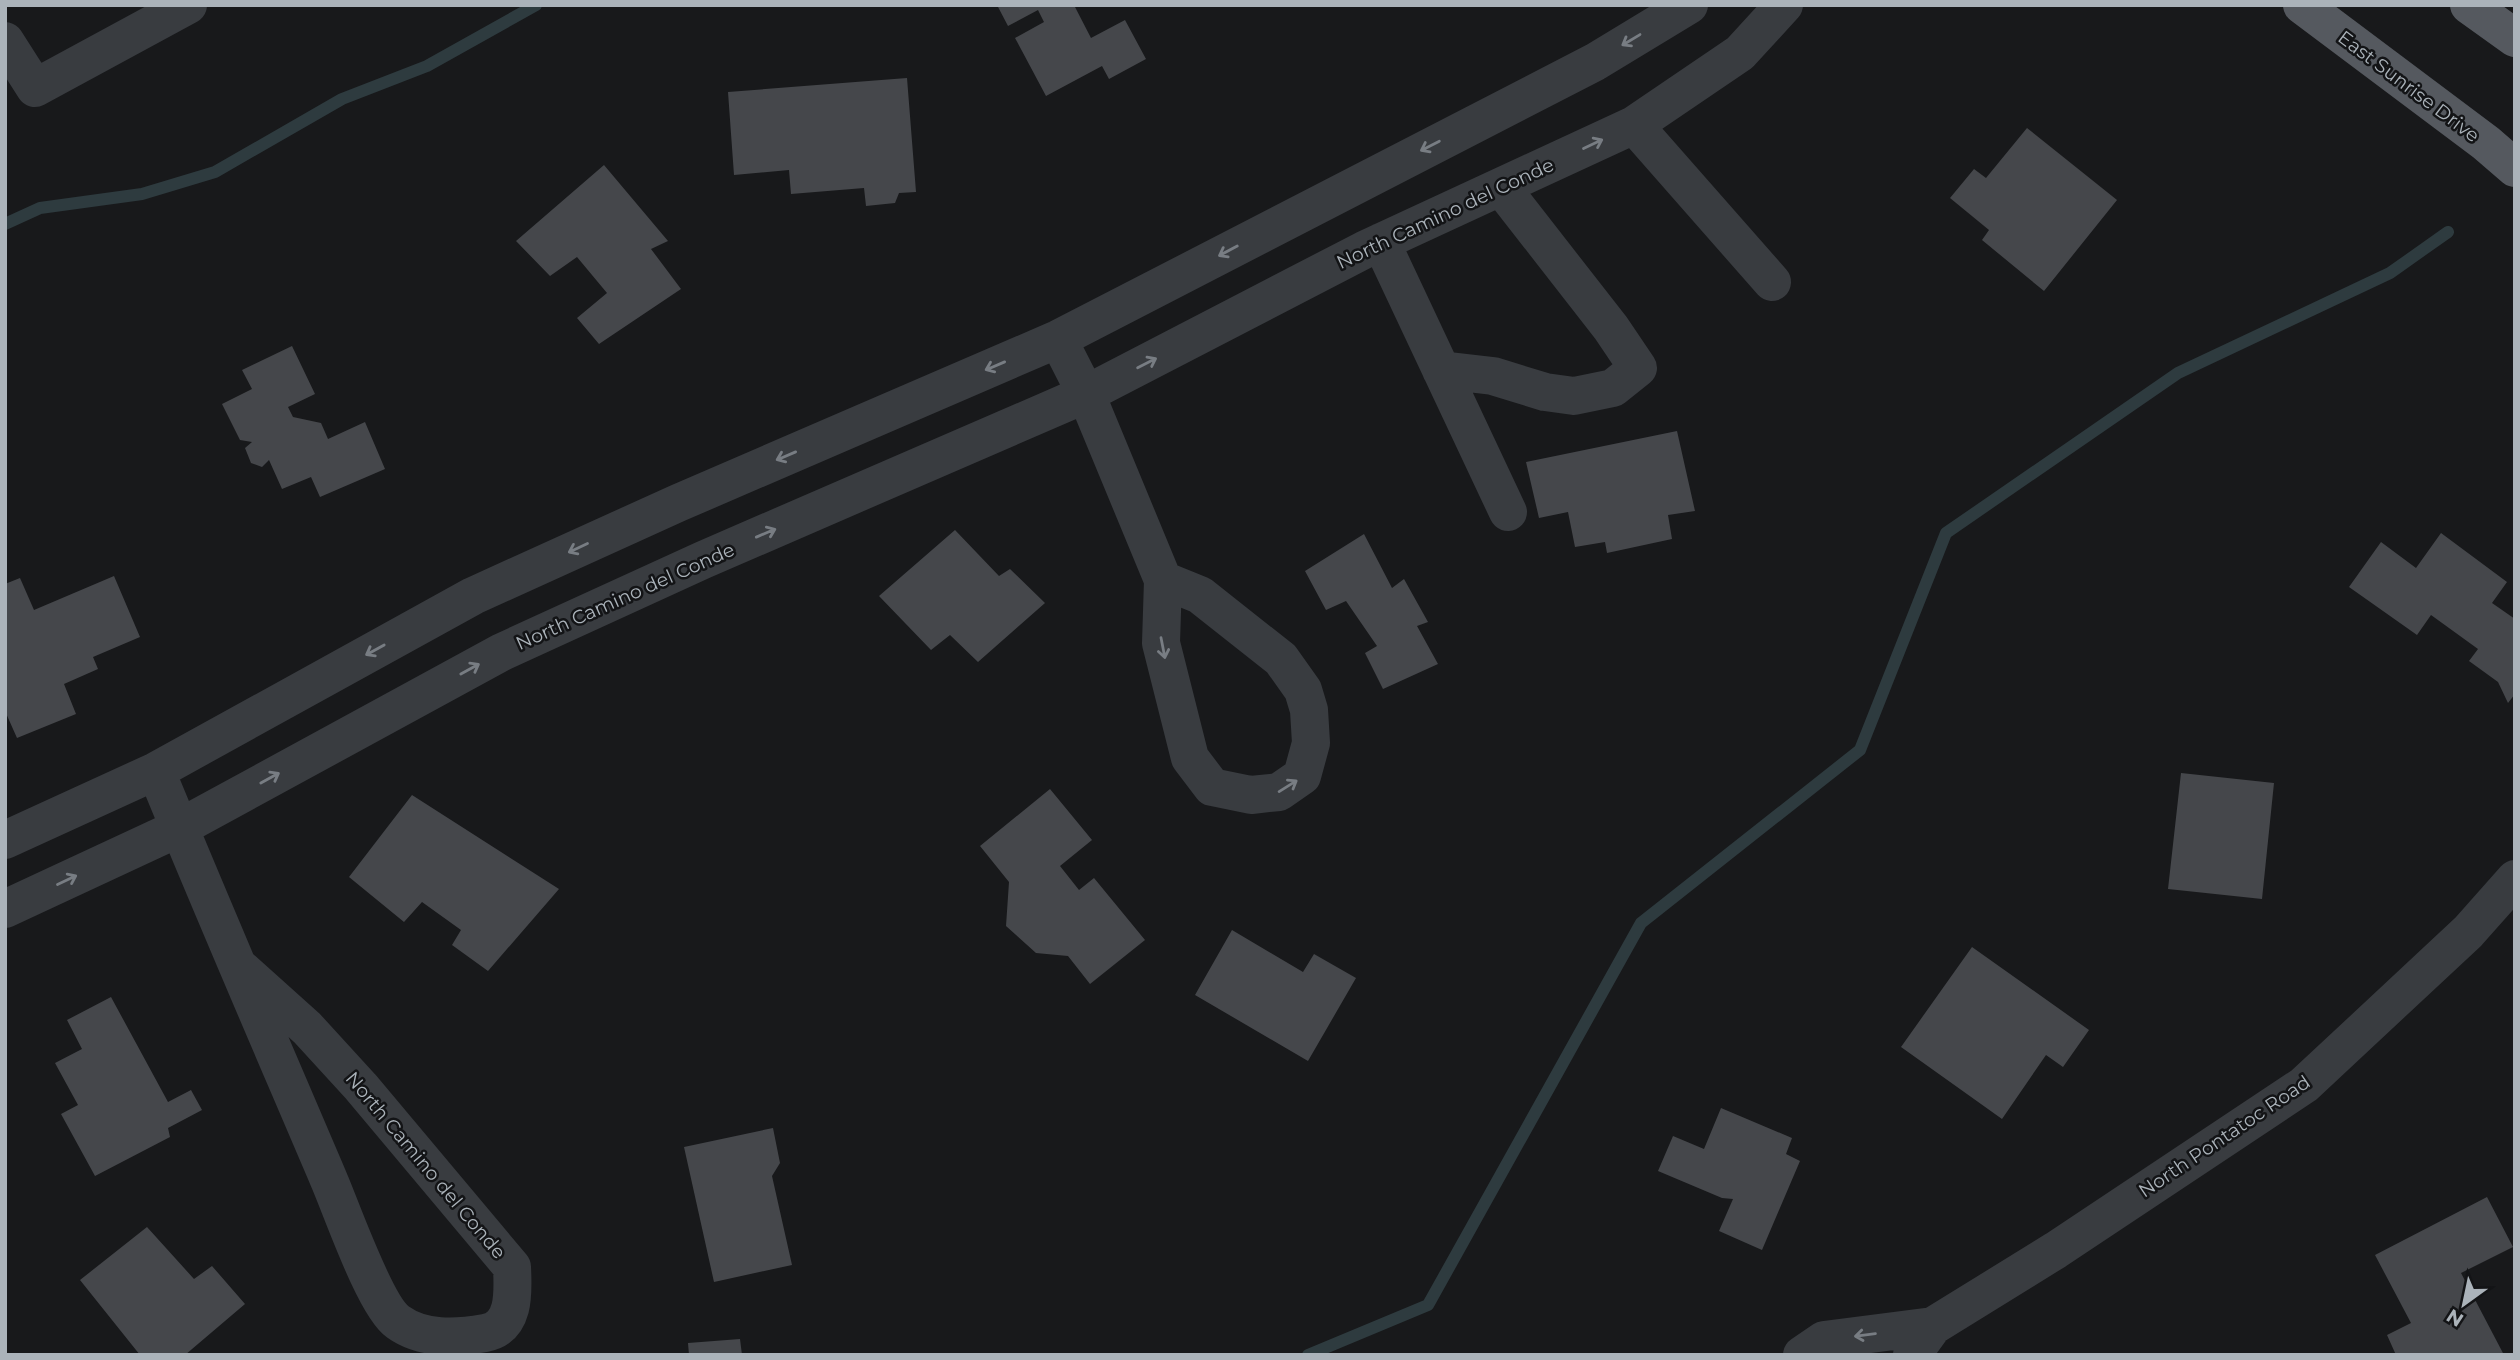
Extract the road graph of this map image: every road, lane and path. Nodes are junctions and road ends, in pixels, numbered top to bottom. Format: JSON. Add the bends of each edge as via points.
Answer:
{"nodes":[{"id":1,"x":188,"y":5,"type":"edge"},
{"id":2,"x":1689,"y":5,"type":"edge"},
{"id":3,"x":1784,"y":5,"type":"edge"},
{"id":4,"x":2302,"y":5,"type":"edge"},
{"id":5,"x":2469,"y":5,"type":"edge"},
{"id":6,"x":2515,"y":38,"type":"edge"},
{"id":7,"x":5,"y":41,"type":"edge"},
{"id":8,"x":1634,"y":125,"type":"junction"},
{"id":9,"x":2515,"y":168,"type":"edge"},
{"id":10,"x":1501,"y":187,"type":"junction"},
{"id":11,"x":1381,"y":242,"type":"junction"},
{"id":12,"x":1772,"y":282,"type":"dead end"},
{"id":13,"x":1058,"y":339,"type":"junction"},
{"id":14,"x":1441,"y":370,"type":"junction"},
{"id":15,"x":1086,"y":394,"type":"junction"},
{"id":16,"x":1508,"y":512,"type":"dead end"},
{"id":17,"x":1163,"y":580,"type":"junction"},
{"id":18,"x":156,"y":771,"type":"junction"},
{"id":19,"x":179,"y":828,"type":"junction"},
{"id":20,"x":5,"y":840,"type":"edge"},
{"id":21,"x":2515,"y":879,"type":"edge"},
{"id":22,"x":5,"y":909,"type":"edge"},
{"id":23,"x":238,"y":966,"type":"junction"},
{"id":24,"x":1923,"y":1340,"type":"edge"},
{"id":25,"x":1802,"y":1355,"type":"edge"}],
"edges":[{"from":1,"to":7,"type":"street","via":[[35,88]]},
{"from":2,"to":13,"type":"street","one_way":true,"via":[[1595,62]]},
{"from":3,"to":8,"type":"street","name":"North Camino del Conde","via":[[1740,53]]},
{"from":4,"to":9,"type":"main road","name":"East Sunrise Drive"},
{"from":5,"to":6,"type":"main road"},
{"from":10,"to":8,"type":"street","name":"North Camino del Conde","one_way":true},
{"from":8,"to":12,"type":"street"},
{"from":10,"to":11,"type":"street","name":"North Camino del Conde"},
{"from":10,"to":14,"type":"street","via":[[1638,368],[1614,388],[1574,396],[1493,376]]},
{"from":11,"to":14,"type":"street"},
{"from":15,"to":11,"type":"street","name":"North Camino del Conde","one_way":true},
{"from":13,"to":15,"type":"street"},
{"from":13,"to":18,"type":"street","one_way":true,"via":[[678,502],[473,596]]},
{"from":14,"to":16,"type":"street"},
{"from":15,"to":17,"type":"street"},
{"from":19,"to":15,"type":"street","name":"North Camino del Conde","one_way":true,"via":[[502,652]]},
{"from":17,"to":17,"type":"street","one_way":true,"via":[[1161,643],[1190,758],[1212,787],[1251,794],[1279,792],[1302,776],[1311,743],[1303,690],[1281,659],[1236,622],[1200,595]]},
{"from":18,"to":19,"type":"street","name":"North Camino del Conde"},
{"from":18,"to":20,"type":"street"},
{"from":22,"to":19,"type":"street","name":"North Camino del Conde","one_way":true},
{"from":19,"to":23,"type":"street","name":"North Camino del Conde"},
{"from":21,"to":24,"type":"street","name":"North Pontatoc Road","via":[[2468,932],[2304,1085]]},
{"from":23,"to":23,"type":"street","name":"North Camino del Conde","via":[[378,1296],[397,1322],[422,1333],[446,1337],[498,1328],[514,1301],[512,1267],[316,1038]]},
{"from":24,"to":25,"type":"street","name":"North Pontatoc Road","one_way":true,"via":[[1824,1340]]}]}
